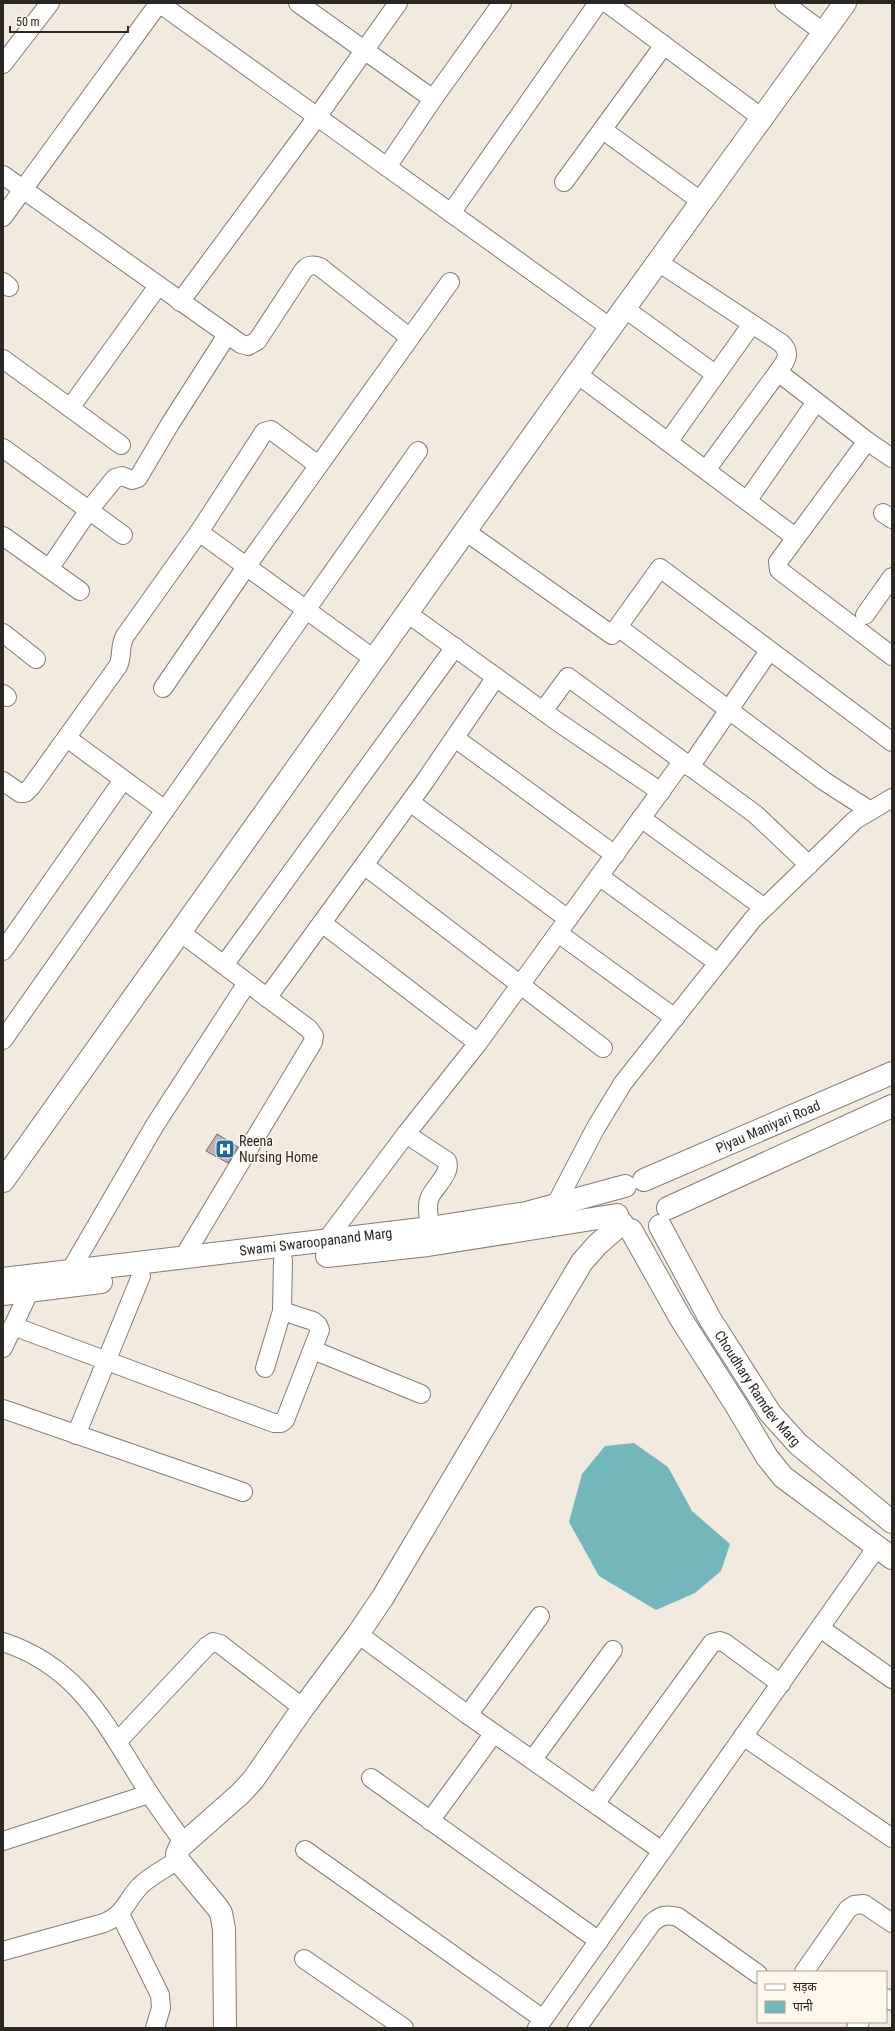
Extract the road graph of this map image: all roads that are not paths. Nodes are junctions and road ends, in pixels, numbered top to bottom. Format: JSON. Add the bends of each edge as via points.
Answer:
{"nodes":[{"id":1,"x":50,"y":3,"type":"edge"},
{"id":2,"x":159,"y":3,"type":"edge"},
{"id":3,"x":298,"y":3,"type":"edge"},
{"id":4,"x":398,"y":3,"type":"edge"},
{"id":5,"x":502,"y":3,"type":"edge"},
{"id":6,"x":598,"y":3,"type":"edge"},
{"id":7,"x":607,"y":3,"type":"edge"},
{"id":8,"x":784,"y":3,"type":"edge"},
{"id":9,"x":845,"y":3,"type":"edge"},
{"id":10,"x":824,"y":33,"type":"junction"},
{"id":11,"x":664,"y":45,"type":"junction"},
{"id":12,"x":364,"y":50,"type":"junction"},
{"id":13,"x":3,"y":64,"type":"edge"},
{"id":14,"x":433,"y":99,"type":"junction"},
{"id":15,"x":317,"y":117,"type":"junction"},
{"id":16,"x":762,"y":118,"type":"junction"},
{"id":17,"x":603,"y":130,"type":"junction"},
{"id":18,"x":387,"y":167,"type":"junction"},
{"id":19,"x":3,"y":175,"type":"edge"},
{"id":20,"x":564,"y":182,"type":"dead end"},
{"id":21,"x":23,"y":190,"type":"junction"},
{"id":22,"x":702,"y":202,"type":"junction"},
{"id":23,"x":451,"y":213,"type":"junction"},
{"id":24,"x":3,"y":217,"type":"edge"},
{"id":25,"x":658,"y":262,"type":"junction"},
{"id":26,"x":450,"y":282,"type":"dead end"},
{"id":27,"x":158,"y":286,"type":"junction"},
{"id":28,"x":180,"y":302,"type":"junction"},
{"id":29,"x":624,"y":308,"type":"junction"},
{"id":30,"x":752,"y":324,"type":"junction"},
{"id":31,"x":610,"y":328,"type":"junction"},
{"id":32,"x":227,"y":335,"type":"junction"},
{"id":33,"x":410,"y":337,"type":"junction"},
{"id":34,"x":3,"y":359,"type":"edge"},
{"id":35,"x":778,"y":372,"type":"junction"},
{"id":36,"x":577,"y":374,"type":"junction"},
{"id":37,"x":715,"y":374,"type":"junction"},
{"id":38,"x":816,"y":402,"type":"junction"},
{"id":39,"x":70,"y":408,"type":"junction"},
{"id":40,"x":668,"y":442,"type":"junction"},
{"id":41,"x":867,"y":442,"type":"junction"},
{"id":42,"x":121,"y":445,"type":"dead end"},
{"id":43,"x":3,"y":448,"type":"edge"},
{"id":44,"x":418,"y":451,"type":"dead end"},
{"id":45,"x":892,"y":458,"type":"edge"},
{"id":46,"x":318,"y":465,"type":"junction"},
{"id":47,"x":706,"y":470,"type":"junction"},
{"id":48,"x":747,"y":501,"type":"junction"},
{"id":49,"x":89,"y":510,"type":"junction"},
{"id":50,"x":465,"y":531,"type":"junction"},
{"id":51,"x":199,"y":532,"type":"junction"},
{"id":52,"x":123,"y":535,"type":"dead end"},
{"id":53,"x":3,"y":536,"type":"edge"},
{"id":54,"x":795,"y":537,"type":"junction"},
{"id":55,"x":246,"y":567,"type":"junction"},
{"id":56,"x":49,"y":570,"type":"junction"},
{"id":57,"x":892,"y":577,"type":"edge"},
{"id":58,"x":80,"y":591,"type":"dead end"},
{"id":59,"x":305,"y":610,"type":"junction"},
{"id":60,"x":407,"y":613,"type":"junction"},
{"id":61,"x":865,"y":615,"type":"dead end"},
{"id":62,"x":618,"y":627,"type":"junction"},
{"id":63,"x":3,"y":633,"type":"edge"},
{"id":64,"x":455,"y":647,"type":"junction"},
{"id":65,"x":769,"y":651,"type":"junction"},
{"id":66,"x":892,"y":656,"type":"edge"},
{"id":67,"x":36,"y":659,"type":"dead end"},
{"id":68,"x":374,"y":659,"type":"junction"},
{"id":69,"x":496,"y":677,"type":"junction"},
{"id":70,"x":162,"y":688,"type":"dead end"},
{"id":71,"x":730,"y":710,"type":"junction"},
{"id":72,"x":543,"y":711,"type":"junction"},
{"id":73,"x":67,"y":738,"type":"junction"},
{"id":74,"x":455,"y":738,"type":"junction"},
{"id":75,"x":892,"y":742,"type":"edge"},
{"id":76,"x":686,"y":765,"type":"junction"},
{"id":77,"x":123,"y":780,"type":"junction"},
{"id":78,"x":5,"y":788,"type":"edge"},
{"id":79,"x":660,"y":792,"type":"junction"},
{"id":80,"x":892,"y":798,"type":"edge"},
{"id":81,"x":410,"y":802,"type":"junction"},
{"id":82,"x":165,"y":810,"type":"junction"},
{"id":83,"x":869,"y":810,"type":"junction"},
{"id":84,"x":642,"y":818,"type":"junction"},
{"id":85,"x":614,"y":855,"type":"junction"},
{"id":86,"x":364,"y":865,"type":"junction"},
{"id":87,"x":809,"y":865,"type":"junction"},
{"id":88,"x":599,"y":876,"type":"junction"},
{"id":89,"x":763,"y":908,"type":"junction"},
{"id":90,"x":322,"y":923,"type":"junction"},
{"id":91,"x":563,"y":926,"type":"junction"},
{"id":92,"x":180,"y":932,"type":"junction"},
{"id":93,"x":3,"y":951,"type":"edge"},
{"id":94,"x":718,"y":963,"type":"junction"},
{"id":95,"x":224,"y":965,"type":"junction"},
{"id":96,"x":247,"y":983,"type":"junction"},
{"id":97,"x":521,"y":985,"type":"junction"},
{"id":98,"x":267,"y":998,"type":"junction"},
{"id":99,"x":674,"y":1018,"type":"junction"},
{"id":100,"x":3,"y":1040,"type":"edge"},
{"id":101,"x":478,"y":1043,"type":"junction"},
{"id":102,"x":603,"y":1048,"type":"dead end"},
{"id":103,"x":892,"y":1073,"type":"edge"},
{"id":104,"x":892,"y":1106,"type":"edge"},
{"id":105,"x":406,"y":1134,"type":"junction"},
{"id":106,"x":3,"y":1181,"type":"edge"},
{"id":107,"x":634,"y":1183,"type":"junction"},
{"id":108,"x":555,"y":1206,"type":"junction"},
{"id":109,"x":664,"y":1217,"type":"junction"},
{"id":110,"x":623,"y":1223,"type":"junction"},
{"id":111,"x":430,"y":1228,"type":"junction"},
{"id":112,"x":325,"y":1242,"type":"junction"},
{"id":113,"x":183,"y":1258,"type":"junction"},
{"id":114,"x":284,"y":1260,"type":"junction"},
{"id":115,"x":70,"y":1271,"type":"junction"},
{"id":116,"x":141,"y":1276,"type":"junction"},
{"id":117,"x":3,"y":1279,"type":"edge"},
{"id":118,"x":29,"y":1292,"type":"junction"},
{"id":119,"x":3,"y":1294,"type":"edge"},
{"id":120,"x":282,"y":1311,"type":"junction"},
{"id":121,"x":13,"y":1326,"type":"junction"},
{"id":122,"x":3,"y":1348,"type":"edge"},
{"id":123,"x":313,"y":1350,"type":"junction"},
{"id":124,"x":107,"y":1362,"type":"junction"},
{"id":125,"x":265,"y":1368,"type":"dead end"},
{"id":126,"x":421,"y":1394,"type":"dead end"},
{"id":127,"x":3,"y":1409,"type":"edge"},
{"id":128,"x":76,"y":1435,"type":"junction"},
{"id":129,"x":243,"y":1492,"type":"dead end"},
{"id":130,"x":892,"y":1522,"type":"edge"},
{"id":131,"x":884,"y":1552,"type":"edge"},
{"id":132,"x":540,"y":1616,"type":"dead end"},
{"id":133,"x":820,"y":1628,"type":"junction"},
{"id":134,"x":358,"y":1634,"type":"junction"},
{"id":135,"x":3,"y":1642,"type":"edge"},
{"id":136,"x":613,"y":1650,"type":"dead end"},
{"id":137,"x":892,"y":1679,"type":"edge"},
{"id":138,"x":781,"y":1684,"type":"junction"},
{"id":139,"x":303,"y":1708,"type":"junction"},
{"id":140,"x":468,"y":1715,"type":"junction"},
{"id":141,"x":494,"y":1733,"type":"junction"},
{"id":142,"x":743,"y":1736,"type":"junction"},
{"id":143,"x":118,"y":1741,"type":"junction"},
{"id":144,"x":533,"y":1760,"type":"junction"},
{"id":145,"x":371,"y":1778,"type":"dead end"},
{"id":146,"x":149,"y":1794,"type":"junction"},
{"id":147,"x":595,"y":1804,"type":"junction"},
{"id":148,"x":430,"y":1821,"type":"junction"},
{"id":149,"x":892,"y":1838,"type":"edge"},
{"id":150,"x":3,"y":1841,"type":"edge"},
{"id":151,"x":305,"y":1850,"type":"dead end"},
{"id":152,"x":181,"y":1851,"type":"junction"},
{"id":153,"x":662,"y":1851,"type":"junction"},
{"id":154,"x":120,"y":1914,"type":"junction"},
{"id":155,"x":892,"y":1923,"type":"edge"},
{"id":156,"x":599,"y":1941,"type":"junction"},
{"id":157,"x":3,"y":1951,"type":"edge"},
{"id":158,"x":304,"y":1959,"type":"dead end"},
{"id":159,"x":805,"y":1971,"type":"edge"},
{"id":160,"x":757,"y":1973,"type":"edge"},
{"id":161,"x":540,"y":2024,"type":"edge"},
{"id":162,"x":155,"y":2028,"type":"edge"},
{"id":163,"x":225,"y":2028,"type":"edge"},
{"id":164,"x":404,"y":2028,"type":"edge"},
{"id":165,"x":577,"y":2028,"type":"edge"}],
"edges":[{"from":1,"to":13,"type":"street"},
{"from":2,"to":15,"type":"street"},
{"from":2,"to":21,"type":"street"},
{"from":3,"to":12,"type":"street"},
{"from":4,"to":12,"type":"street"},
{"from":5,"to":14,"type":"street"},
{"from":6,"to":23,"type":"street"},
{"from":7,"to":11,"type":"street"},
{"from":8,"to":10,"type":"street"},
{"from":9,"to":10,"type":"street"},
{"from":10,"to":16,"type":"street"},
{"from":11,"to":16,"type":"street"},
{"from":11,"to":17,"type":"street"},
{"from":12,"to":14,"type":"street"},
{"from":12,"to":15,"type":"street"},
{"from":14,"to":18,"type":"street"},
{"from":15,"to":18,"type":"street"},
{"from":15,"to":28,"type":"street"},
{"from":16,"to":22,"type":"street"},
{"from":17,"to":20,"type":"street"},
{"from":17,"to":22,"type":"street"},
{"from":18,"to":23,"type":"street"},
{"from":19,"to":21,"type":"street"},
{"from":21,"to":24,"type":"street"},
{"from":21,"to":27,"type":"street"},
{"from":22,"to":25,"type":"street"},
{"from":23,"to":31,"type":"street"},
{"from":25,"to":29,"type":"street"},
{"from":25,"to":30,"type":"street"},
{"from":26,"to":33,"type":"street"},
{"from":27,"to":28,"type":"street"},
{"from":27,"to":39,"type":"street"},
{"from":28,"to":32,"type":"street"},
{"from":29,"to":31,"type":"street"},
{"from":29,"to":37,"type":"street"},
{"from":30,"to":35,"type":"street","via":[[786,347],[787,359]]},
{"from":30,"to":37,"type":"street"},
{"from":31,"to":36,"type":"street"},
{"from":32,"to":33,"type":"street","via":[[248,346],[257,341],[303,271],[307,266],[313,265]]},
{"from":32,"to":49,"type":"street","via":[[138,478],[115,478]]},
{"from":33,"to":46,"type":"street"},
{"from":34,"to":39,"type":"street"},
{"from":35,"to":38,"type":"street"},
{"from":35,"to":47,"type":"street"},
{"from":36,"to":40,"type":"street"},
{"from":36,"to":50,"type":"street"},
{"from":37,"to":40,"type":"street"},
{"from":38,"to":41,"type":"street"},
{"from":38,"to":48,"type":"street"},
{"from":39,"to":42,"type":"street"},
{"from":40,"to":47,"type":"street"},
{"from":41,"to":45,"type":"street"},
{"from":41,"to":54,"type":"street"},
{"from":43,"to":49,"type":"street"},
{"from":44,"to":59,"type":"street"},
{"from":46,"to":51,"type":"street","via":[[279,434],[271,430],[264,432]]},
{"from":46,"to":55,"type":"street"},
{"from":47,"to":48,"type":"street"},
{"from":48,"to":54,"type":"street"},
{"from":49,"to":52,"type":"street"},
{"from":49,"to":56,"type":"street"},
{"from":50,"to":60,"type":"street"},
{"from":50,"to":62,"type":"street","via":[[612,635]]},
{"from":51,"to":55,"type":"street"},
{"from":51,"to":73,"type":"street","via":[[125,636],[120,647],[118,666]]},
{"from":53,"to":56,"type":"street"},
{"from":54,"to":66,"type":"street","via":[[778,562],[779,570]]},
{"from":55,"to":59,"type":"street"},
{"from":55,"to":70,"type":"street"},
{"from":56,"to":58,"type":"street"},
{"from":57,"to":61,"type":"street"},
{"from":59,"to":68,"type":"street"},
{"from":59,"to":82,"type":"street"},
{"from":60,"to":64,"type":"street"},
{"from":60,"to":68,"type":"street"},
{"from":62,"to":65,"type":"street","via":[[660,568]]},
{"from":62,"to":71,"type":"street"},
{"from":63,"to":67,"type":"street"},
{"from":64,"to":69,"type":"street"},
{"from":64,"to":95,"type":"street"},
{"from":65,"to":71,"type":"street"},
{"from":65,"to":75,"type":"street"},
{"from":68,"to":92,"type":"street"},
{"from":69,"to":72,"type":"street"},
{"from":69,"to":74,"type":"street"},
{"from":71,"to":76,"type":"street"},
{"from":71,"to":83,"type":"street","via":[[824,781]]},
{"from":72,"to":76,"type":"street","via":[[568,677]]},
{"from":72,"to":79,"type":"street"},
{"from":73,"to":77,"type":"street"},
{"from":73,"to":78,"type":"street","via":[[26,793]]},
{"from":74,"to":81,"type":"street"},
{"from":74,"to":85,"type":"street"},
{"from":76,"to":79,"type":"street"},
{"from":76,"to":87,"type":"street","via":[[755,814]]},
{"from":77,"to":82,"type":"street"},
{"from":77,"to":93,"type":"street"},
{"from":79,"to":84,"type":"street"},
{"from":80,"to":83,"type":"street"},
{"from":81,"to":86,"type":"street"},
{"from":81,"to":91,"type":"street"},
{"from":82,"to":100,"type":"street"},
{"from":83,"to":87,"type":"street","via":[[855,820]]},
{"from":84,"to":85,"type":"street"},
{"from":84,"to":89,"type":"street"},
{"from":85,"to":88,"type":"street"},
{"from":86,"to":90,"type":"street"},
{"from":86,"to":97,"type":"street"},
{"from":87,"to":89,"type":"street"},
{"from":88,"to":91,"type":"street"},
{"from":88,"to":94,"type":"street"},
{"from":89,"to":94,"type":"street"},
{"from":90,"to":98,"type":"street"},
{"from":90,"to":101,"type":"street"},
{"from":91,"to":97,"type":"street"},
{"from":91,"to":99,"type":"street"},
{"from":92,"to":95,"type":"street"},
{"from":92,"to":106,"type":"street"},
{"from":94,"to":99,"type":"street"},
{"from":95,"to":96,"type":"street"},
{"from":96,"to":98,"type":"street"},
{"from":96,"to":115,"type":"street","via":[[155,1125]]},
{"from":97,"to":101,"type":"street"},
{"from":97,"to":102,"type":"street"},
{"from":98,"to":113,"type":"street","via":[[309,1029],[314,1036],[313,1042]]},
{"from":99,"to":108,"type":"street","via":[[615,1096]]},
{"from":101,"to":105,"type":"street"},
{"from":103,"to":107,"type":"street","name":"Piyau Maniyari Road"},
{"from":104,"to":109,"type":"street"},
{"from":105,"to":111,"type":"street","via":[[448,1164],[447,1171],[429,1201]]},
{"from":105,"to":112,"type":"street"},
{"from":107,"to":108,"type":"street","name":"Swami Swaroopanand Marg"},
{"from":107,"to":109,"type":"street","via":[[654,1182],[662,1189],[667,1198]]},
{"from":107,"to":110,"type":"street","via":[[618,1194],[616,1204]]},
{"from":108,"to":111,"type":"street","name":"Swami Swaroopanand Marg"},
{"from":109,"to":110,"type":"street","via":[[651,1231],[640,1232]]},
{"from":109,"to":130,"type":"street","name":"Choudhary Ramdev Marg","via":[[710,1319],[770,1413],[798,1444]]},
{"from":110,"to":114,"type":"street","name":"Swami Swaroopanand Marg"},
{"from":110,"to":131,"type":"street","name":"Choudhary Ramdev Marg","via":[[766,1457],[783,1477]]},
{"from":110,"to":134,"type":"street","via":[[601,1241],[582,1262],[383,1597]]},
{"from":111,"to":112,"type":"street","name":"Swami Swaroopanand Marg"},
{"from":112,"to":113,"type":"street","name":"Swami Swaroopanand Marg"},
{"from":113,"to":115,"type":"street","name":"Swami Swaroopanand Marg"},
{"from":114,"to":116,"type":"street","name":"Swami Swaroopanand Marg"},
{"from":114,"to":120,"type":"street"},
{"from":115,"to":117,"type":"street","name":"Swami Swaroopanand Marg"},
{"from":116,"to":118,"type":"street","name":"Swami Swaroopanand Marg"},
{"from":116,"to":124,"type":"street"},
{"from":118,"to":119,"type":"street","name":"Swami Swaroopanand Marg"},
{"from":118,"to":121,"type":"street"},
{"from":120,"to":123,"type":"street","via":[[318,1324],[320,1330]]},
{"from":120,"to":125,"type":"street"},
{"from":121,"to":122,"type":"street"},
{"from":121,"to":124,"type":"street"},
{"from":123,"to":124,"type":"street","via":[[285,1420],[274,1424]]},
{"from":123,"to":126,"type":"street"},
{"from":124,"to":128,"type":"street"},
{"from":127,"to":128,"type":"street"},
{"from":128,"to":129,"type":"street"},
{"from":131,"to":133,"type":"street"},
{"from":132,"to":140,"type":"street"},
{"from":133,"to":137,"type":"street"},
{"from":133,"to":138,"type":"street"},
{"from":134,"to":139,"type":"street"},
{"from":134,"to":140,"type":"street"},
{"from":135,"to":143,"type":"street","via":[[38,1657],[71,1680]]},
{"from":136,"to":144,"type":"street"},
{"from":138,"to":142,"type":"street"},
{"from":138,"to":147,"type":"street","via":[[725,1643],[712,1643]]},
{"from":139,"to":143,"type":"street","via":[[220,1644],[213,1642]]},
{"from":139,"to":152,"type":"street","via":[[253,1780]]},
{"from":140,"to":141,"type":"street"},
{"from":141,"to":144,"type":"street"},
{"from":141,"to":148,"type":"street"},
{"from":142,"to":149,"type":"street"},
{"from":142,"to":153,"type":"street"},
{"from":143,"to":146,"type":"street"},
{"from":144,"to":147,"type":"street"},
{"from":145,"to":148,"type":"street"},
{"from":146,"to":150,"type":"street"},
{"from":146,"to":152,"type":"street"},
{"from":147,"to":153,"type":"street"},
{"from":148,"to":156,"type":"street"},
{"from":151,"to":161,"type":"street"},
{"from":152,"to":154,"type":"street","via":[[141,1885]]},
{"from":152,"to":163,"type":"street","via":[[221,1913],[224,1929]]},
{"from":153,"to":156,"type":"street"},
{"from":154,"to":157,"type":"street","via":[[104,1923]]},
{"from":154,"to":162,"type":"street","via":[[160,1995],[161,2008]]},
{"from":155,"to":159,"type":"street","via":[[864,1904],[854,1905],[848,1909]]},
{"from":156,"to":161,"type":"street"},
{"from":158,"to":164,"type":"street"},
{"from":160,"to":165,"type":"street","via":[[678,1917],[667,1914],[652,1923]]}]}
